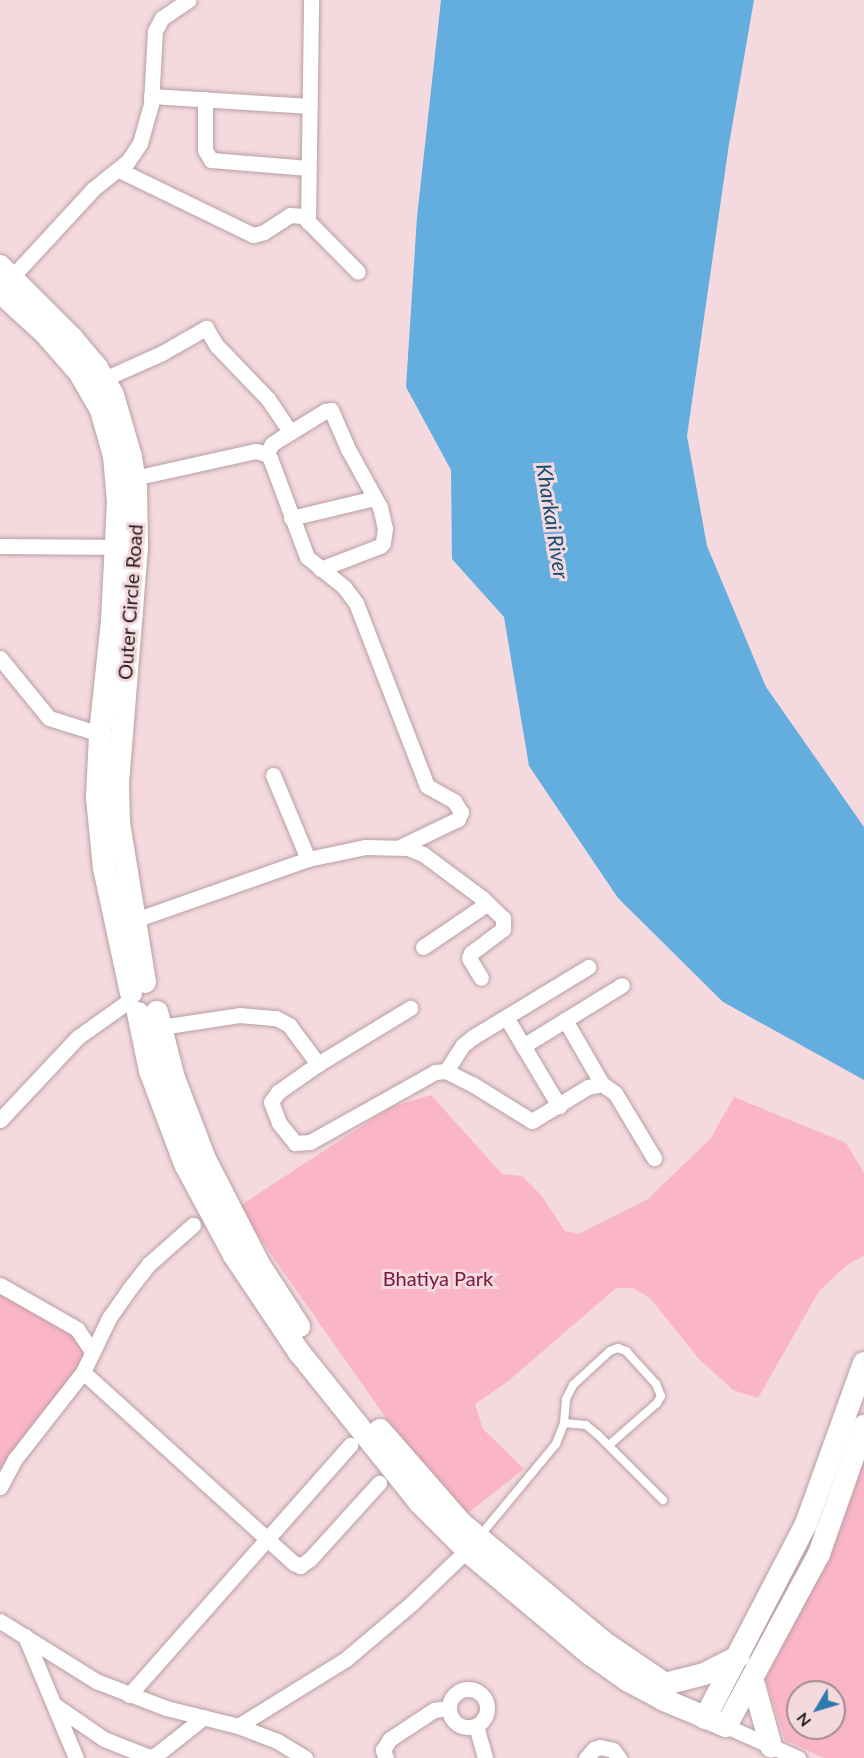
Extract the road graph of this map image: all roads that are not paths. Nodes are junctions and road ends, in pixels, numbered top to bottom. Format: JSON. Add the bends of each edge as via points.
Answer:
{"nodes":[{"id":1,"x":189,"y":0,"type":"edge"},
{"id":2,"x":311,"y":0,"type":"edge"},
{"id":3,"x":151,"y":96,"type":"junction"},
{"id":4,"x":205,"y":99,"type":"junction"},
{"id":5,"x":310,"y":106,"type":"junction"},
{"id":6,"x":309,"y":168,"type":"junction"},
{"id":7,"x":119,"y":170,"type":"junction"},
{"id":8,"x":308,"y":222,"type":"junction"},
{"id":9,"x":358,"y":272,"type":"dead end"},
{"id":10,"x":4,"y":279,"type":"edge"},
{"id":11,"x":104,"y":379,"type":"junction"},
{"id":12,"x":290,"y":432,"type":"junction"},
{"id":13,"x":266,"y":454,"type":"junction"},
{"id":14,"x":134,"y":478,"type":"junction"},
{"id":15,"x":375,"y":498,"type":"junction"},
{"id":16,"x":291,"y":518,"type":"junction"},
{"id":17,"x":0,"y":546,"type":"edge"},
{"id":18,"x":126,"y":547,"type":"junction"},
{"id":19,"x":320,"y":569,"type":"junction"},
{"id":20,"x":0,"y":658,"type":"edge"},
{"id":21,"x":100,"y":734,"type":"junction"},
{"id":22,"x":273,"y":775,"type":"dead end"},
{"id":23,"x":400,"y":847,"type":"junction"},
{"id":24,"x":308,"y":859,"type":"junction"},
{"id":25,"x":488,"y":903,"type":"junction"},
{"id":26,"x":135,"y":920,"type":"junction"},
{"id":27,"x":423,"y":947,"type":"dead end"},
{"id":28,"x":588,"y":967,"type":"dead end"},
{"id":29,"x":481,"y":978,"type":"dead end"},
{"id":30,"x":622,"y":985,"type":"dead end"},
{"id":31,"x":144,"y":1005,"type":"junction"},
{"id":32,"x":410,"y":1008,"type":"dead end"},
{"id":33,"x":506,"y":1017,"type":"junction"},
{"id":34,"x":565,"y":1020,"type":"junction"},
{"id":35,"x":523,"y":1046,"type":"junction"},
{"id":36,"x":318,"y":1065,"type":"junction"},
{"id":37,"x":446,"y":1071,"type":"junction"},
{"id":38,"x":602,"y":1084,"type":"junction"},
{"id":39,"x":559,"y":1106,"type":"junction"},
{"id":40,"x":0,"y":1120,"type":"edge"},
{"id":41,"x":654,"y":1158,"type":"dead end"},
{"id":42,"x":193,"y":1225,"type":"dead end"},
{"id":43,"x":0,"y":1285,"type":"edge"},
{"id":44,"x":92,"y":1351,"type":"junction"},
{"id":45,"x":864,"y":1363,"type":"edge"},
{"id":46,"x":83,"y":1372,"type":"junction"},
{"id":47,"x":564,"y":1424,"type":"junction"},
{"id":48,"x":864,"y":1426,"type":"edge"},
{"id":49,"x":350,"y":1445,"type":"dead end"},
{"id":50,"x":609,"y":1445,"type":"junction"},
{"id":51,"x":380,"y":1483,"type":"dead end"},
{"id":52,"x":0,"y":1487,"type":"edge"},
{"id":53,"x":663,"y":1500,"type":"dead end"},
{"id":54,"x":268,"y":1540,"type":"junction"},
{"id":55,"x":473,"y":1544,"type":"junction"},
{"id":56,"x":1,"y":1622,"type":"edge"},
{"id":57,"x":25,"y":1636,"type":"junction"},
{"id":58,"x":739,"y":1656,"type":"junction"},
{"id":59,"x":752,"y":1678,"type":"junction"},
{"id":60,"x":665,"y":1684,"type":"junction"},
{"id":61,"x":129,"y":1695,"type":"junction"},
{"id":62,"x":56,"y":1706,"type":"junction"},
{"id":63,"x":448,"y":1707,"type":"junction"},
{"id":64,"x":719,"y":1716,"type":"junction"},
{"id":65,"x":204,"y":1718,"type":"junction"},
{"id":66,"x":238,"y":1726,"type":"junction"},
{"id":67,"x":476,"y":1726,"type":"junction"},
{"id":68,"x":765,"y":1743,"type":"junction"},
{"id":69,"x":76,"y":1758,"type":"edge"},
{"id":70,"x":304,"y":1758,"type":"edge"},
{"id":71,"x":386,"y":1758,"type":"edge"},
{"id":72,"x":485,"y":1758,"type":"edge"},
{"id":73,"x":586,"y":1758,"type":"edge"},
{"id":74,"x":619,"y":1758,"type":"edge"},
{"id":75,"x":798,"y":1758,"type":"edge"}],
"edges":[{"from":1,"to":3,"type":"street","via":[[162,18],[155,31]]},
{"from":2,"to":5,"type":"street"},
{"from":3,"to":4,"type":"street"},
{"from":3,"to":7,"type":"street","via":[[140,142]]},
{"from":4,"to":5,"type":"street"},
{"from":4,"to":6,"type":"street","via":[[205,150],[211,160]]},
{"from":5,"to":6,"type":"street"},
{"from":6,"to":8,"type":"street"},
{"from":7,"to":8,"type":"street","via":[[253,235],[290,215],[303,216]]},
{"from":7,"to":10,"type":"street","via":[[93,189]]},
{"from":8,"to":9,"type":"street"},
{"from":10,"to":11,"type":"main road","name":"Outer Circle Road","via":[[72,338]]},
{"from":10,"to":18,"type":"main road","name":"Outer Circle Road","via":[[79,372],[101,410],[114,456]]},
{"from":11,"to":12,"type":"street","via":[[206,328],[217,346],[263,393]]},
{"from":11,"to":14,"type":"main road","name":"Outer Circle Road","via":[[123,423]]},
{"from":12,"to":13,"type":"street","via":[[272,444]]},
{"from":12,"to":15,"type":"street","via":[[325,411],[333,412]]},
{"from":13,"to":14,"type":"street","via":[[256,451]]},
{"from":13,"to":16,"type":"street"},
{"from":14,"to":18,"type":"main road","name":"Outer Circle Road"},
{"from":15,"to":16,"type":"street"},
{"from":15,"to":19,"type":"street","via":[[383,516],[383,543]]},
{"from":16,"to":19,"type":"street","via":[[303,551]]},
{"from":17,"to":18,"type":"street"},
{"from":18,"to":21,"type":"main road","name":"Outer Circle Road","via":[[112,621]]},
{"from":18,"to":26,"type":"main road","name":"Outer Circle Road","via":[[118,783],[119,823]]},
{"from":19,"to":23,"type":"street","via":[[344,587],[356,603],[427,786],[454,801],[461,812],[458,819]]},
{"from":20,"to":21,"type":"street","via":[[49,718]]},
{"from":21,"to":31,"type":"main road","name":"Outer Circle Road","via":[[97,798],[104,868]]},
{"from":22,"to":24,"type":"street"},
{"from":23,"to":24,"type":"street","via":[[365,847]]},
{"from":23,"to":25,"type":"street","via":[[423,854]]},
{"from":24,"to":26,"type":"street"},
{"from":25,"to":27,"type":"street"},
{"from":25,"to":29,"type":"street","via":[[504,923],[497,936],[469,958]]},
{"from":26,"to":31,"type":"main road","name":"Outer Circle Road"},
{"from":28,"to":33,"type":"street"},
{"from":30,"to":34,"type":"street"},
{"from":31,"to":36,"type":"street","via":[[276,1018],[289,1024]]},
{"from":31,"to":40,"type":"street","via":[[78,1037]]},
{"from":31,"to":55,"type":"main road","via":[[226,1204],[266,1275],[324,1362],[446,1506]]},
{"from":32,"to":36,"type":"street"},
{"from":33,"to":35,"type":"street"},
{"from":33,"to":37,"type":"street","via":[[463,1045]]},
{"from":34,"to":35,"type":"street"},
{"from":34,"to":38,"type":"street"},
{"from":35,"to":39,"type":"street"},
{"from":36,"to":37,"type":"street","via":[[278,1092],[271,1102],[279,1123],[295,1143],[310,1142],[435,1072]]},
{"from":37,"to":39,"type":"street","via":[[532,1122]]},
{"from":38,"to":39,"type":"street"},
{"from":38,"to":41,"type":"street","via":[[615,1093]]},
{"from":42,"to":44,"type":"street","via":[[149,1264],[110,1318]]},
{"from":43,"to":44,"type":"street","via":[[77,1329]]},
{"from":44,"to":46,"type":"street"},
{"from":45,"to":58,"type":"main road","via":[[806,1524]]},
{"from":46,"to":52,"type":"street","via":[[15,1458]]},
{"from":46,"to":54,"type":"street"},
{"from":47,"to":50,"type":"lane","via":[[586,1425]]},
{"from":47,"to":50,"type":"lane","via":[[566,1399],[573,1385],[610,1351],[622,1349],[656,1384],[661,1396]]},
{"from":47,"to":55,"type":"lane","via":[[556,1444]]},
{"from":48,"to":59,"type":"main road","via":[[819,1554]]},
{"from":49,"to":54,"type":"street"},
{"from":50,"to":53,"type":"lane"},
{"from":51,"to":54,"type":"street","via":[[306,1563],[294,1563]]},
{"from":54,"to":61,"type":"street"},
{"from":55,"to":60,"type":"main road"},
{"from":55,"to":64,"type":"main road","via":[[599,1660],[627,1680]]},
{"from":55,"to":66,"type":"street","via":[[353,1653]]},
{"from":56,"to":57,"type":"street"},
{"from":57,"to":61,"type":"street","via":[[96,1681]]},
{"from":57,"to":62,"type":"street"},
{"from":58,"to":60,"type":"main road","via":[[704,1674]]},
{"from":58,"to":64,"type":"main road"},
{"from":59,"to":64,"type":"main road"},
{"from":59,"to":68,"type":"main road"},
{"from":60,"to":64,"type":"main road"},
{"from":61,"to":65,"type":"street"},
{"from":62,"to":65,"type":"street","via":[[104,1739],[148,1757]]},
{"from":62,"to":69,"type":"street"},
{"from":63,"to":67,"type":"street","via":[[457,1724]]},
{"from":63,"to":67,"type":"street","via":[[457,1692],[469,1689],[480,1694],[485,1698],[487,1711]]},
{"from":63,"to":71,"type":"street","via":[[434,1710],[390,1739],[383,1750]]},
{"from":64,"to":68,"type":"street"},
{"from":65,"to":66,"type":"street"},
{"from":66,"to":70,"type":"street","via":[[277,1741]]},
{"from":67,"to":72,"type":"street"},
{"from":68,"to":75,"type":"street"},
{"from":73,"to":74,"type":"street","via":[[600,1747],[613,1750]]}]}
